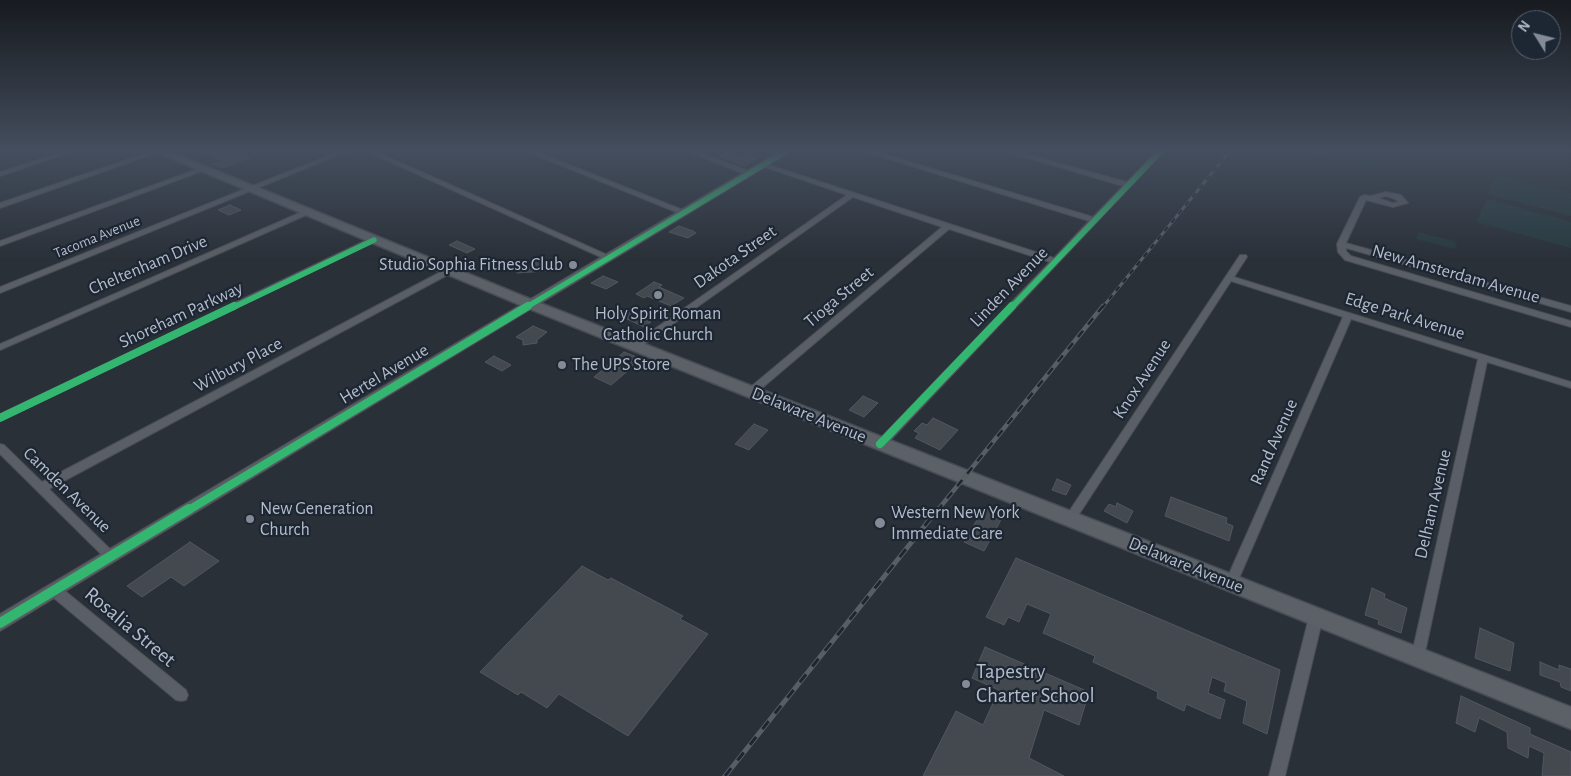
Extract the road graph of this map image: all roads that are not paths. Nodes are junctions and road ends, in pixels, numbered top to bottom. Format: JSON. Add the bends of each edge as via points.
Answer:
{"nodes":[{"id":1,"x":51,"y":188,"type":"edge"},
{"id":2,"x":151,"y":188,"type":"edge"},
{"id":3,"x":453,"y":188,"type":"edge"},
{"id":4,"x":623,"y":188,"type":"edge"},
{"id":5,"x":723,"y":188,"type":"edge"},
{"id":6,"x":836,"y":188,"type":"edge"},
{"id":7,"x":989,"y":188,"type":"edge"},
{"id":8,"x":1125,"y":188,"type":"edge"},
{"id":9,"x":251,"y":189,"type":"joint"},
{"id":10,"x":853,"y":194,"type":"junction"},
{"id":11,"x":1372,"y":198,"type":"dead end"},
{"id":12,"x":0,"y":206,"type":"edge"},
{"id":13,"x":309,"y":212,"type":"junction"},
{"id":14,"x":684,"y":212,"type":"junction"},
{"id":15,"x":1094,"y":220,"type":"junction"},
{"id":16,"x":948,"y":226,"type":"junction"},
{"id":17,"x":374,"y":240,"type":"junction"},
{"id":18,"x":0,"y":244,"type":"edge"},
{"id":19,"x":1341,"y":244,"type":"junction"},
{"id":20,"x":608,"y":257,"type":"junction"},
{"id":21,"x":1243,"y":257,"type":"dead end"},
{"id":22,"x":1054,"y":262,"type":"junction"},
{"id":23,"x":450,"y":270,"type":"junction"},
{"id":24,"x":1229,"y":278,"type":"junction"},
{"id":25,"x":0,"y":290,"type":"edge"},
{"id":26,"x":530,"y":304,"type":"junction"},
{"id":27,"x":1571,"y":309,"type":"edge"},
{"id":28,"x":1348,"y":316,"type":"junction"},
{"id":29,"x":1571,"y":324,"type":"edge"},
{"id":30,"x":0,"y":346,"type":"edge"},
{"id":31,"x":636,"y":346,"type":"junction"},
{"id":32,"x":1483,"y":358,"type":"junction"},
{"id":33,"x":1571,"y":385,"type":"edge"},
{"id":34,"x":751,"y":392,"type":"junction"},
{"id":35,"x":0,"y":418,"type":"edge"},
{"id":36,"x":880,"y":444,"type":"junction"},
{"id":37,"x":0,"y":448,"type":"edge"},
{"id":38,"x":41,"y":488,"type":"junction"},
{"id":39,"x":1070,"y":519,"type":"junction"},
{"id":40,"x":110,"y":556,"type":"junction"},
{"id":41,"x":1231,"y":583,"type":"junction"},
{"id":42,"x":54,"y":590,"type":"junction"},
{"id":43,"x":1316,"y":617,"type":"junction"},
{"id":44,"x":0,"y":623,"type":"edge"},
{"id":45,"x":1418,"y":658,"type":"junction"},
{"id":46,"x":181,"y":695,"type":"dead end"},
{"id":47,"x":1571,"y":718,"type":"edge"},
{"id":48,"x":1277,"y":776,"type":"edge"}],
"edges":[{"from":1,"to":12,"type":"street"},
{"from":2,"to":18,"type":"street"},
{"from":3,"to":20,"type":"street"},
{"from":4,"to":14,"type":"street"},
{"from":5,"to":14,"type":"street","name":"Hertel Avenue"},
{"from":6,"to":10,"type":"street"},
{"from":7,"to":15,"type":"street"},
{"from":8,"to":15,"type":"street","name":"Linden Avenue"},
{"from":9,"to":13,"type":"main road","name":"Delaware Avenue"},
{"from":9,"to":25,"type":"street","name":"Tacoma Avenue"},
{"from":10,"to":16,"type":"street"},
{"from":10,"to":31,"type":"street","name":"Dakota Street"},
{"from":11,"to":19,"type":"street","via":[[1364,198]]},
{"from":13,"to":17,"type":"main road","name":"Delaware Avenue"},
{"from":13,"to":30,"type":"street","name":"Cheltenham Drive"},
{"from":14,"to":20,"type":"street","name":"Hertel Avenue"},
{"from":15,"to":22,"type":"street","name":"Linden Avenue"},
{"from":16,"to":22,"type":"street"},
{"from":16,"to":34,"type":"street","name":"Tioga Street"},
{"from":17,"to":23,"type":"main road","name":"Delaware Avenue"},
{"from":17,"to":35,"type":"street","name":"Shoreham Parkway"},
{"from":19,"to":27,"type":"street","name":"New Amsterdam Avenue"},
{"from":19,"to":29,"type":"street","name":"New Amsterdam Avenue","via":[[1342,252],[1356,262]]},
{"from":20,"to":26,"type":"street","name":"Hertel Avenue"},
{"from":21,"to":24,"type":"street","name":"Knox Avenue"},
{"from":22,"to":36,"type":"street","name":"Linden Avenue"},
{"from":23,"to":26,"type":"main road","name":"Delaware Avenue"},
{"from":23,"to":38,"type":"street","name":"Wilbury Place"},
{"from":24,"to":28,"type":"street","name":"Edge Park Avenue"},
{"from":24,"to":39,"type":"street","name":"Knox Avenue"},
{"from":26,"to":31,"type":"main road","name":"Delaware Avenue"},
{"from":26,"to":40,"type":"street","name":"Hertel Avenue"},
{"from":28,"to":32,"type":"street","name":"Edge Park Avenue"},
{"from":28,"to":41,"type":"street","name":"Rand Avenue"},
{"from":31,"to":34,"type":"main road","name":"Delaware Avenue"},
{"from":32,"to":33,"type":"street","name":"Edge Park Avenue"},
{"from":32,"to":45,"type":"street","name":"Delham Avenue"},
{"from":34,"to":36,"type":"main road","name":"Delaware Avenue"},
{"from":36,"to":39,"type":"main road","name":"Delaware Avenue"},
{"from":37,"to":38,"type":"street","name":"Camden Avenue"},
{"from":38,"to":40,"type":"street","name":"Camden Avenue"},
{"from":39,"to":41,"type":"main road","name":"Delaware Avenue"},
{"from":40,"to":42,"type":"street","name":"Hertel Avenue"},
{"from":41,"to":43,"type":"main road","name":"Delaware Avenue"},
{"from":42,"to":44,"type":"street","name":"Hertel Avenue"},
{"from":42,"to":46,"type":"street","name":"Rosalia Street"},
{"from":43,"to":45,"type":"main road","name":"Delaware Avenue"},
{"from":43,"to":48,"type":"street"},
{"from":45,"to":47,"type":"main road","name":"Delaware Avenue"}]}
